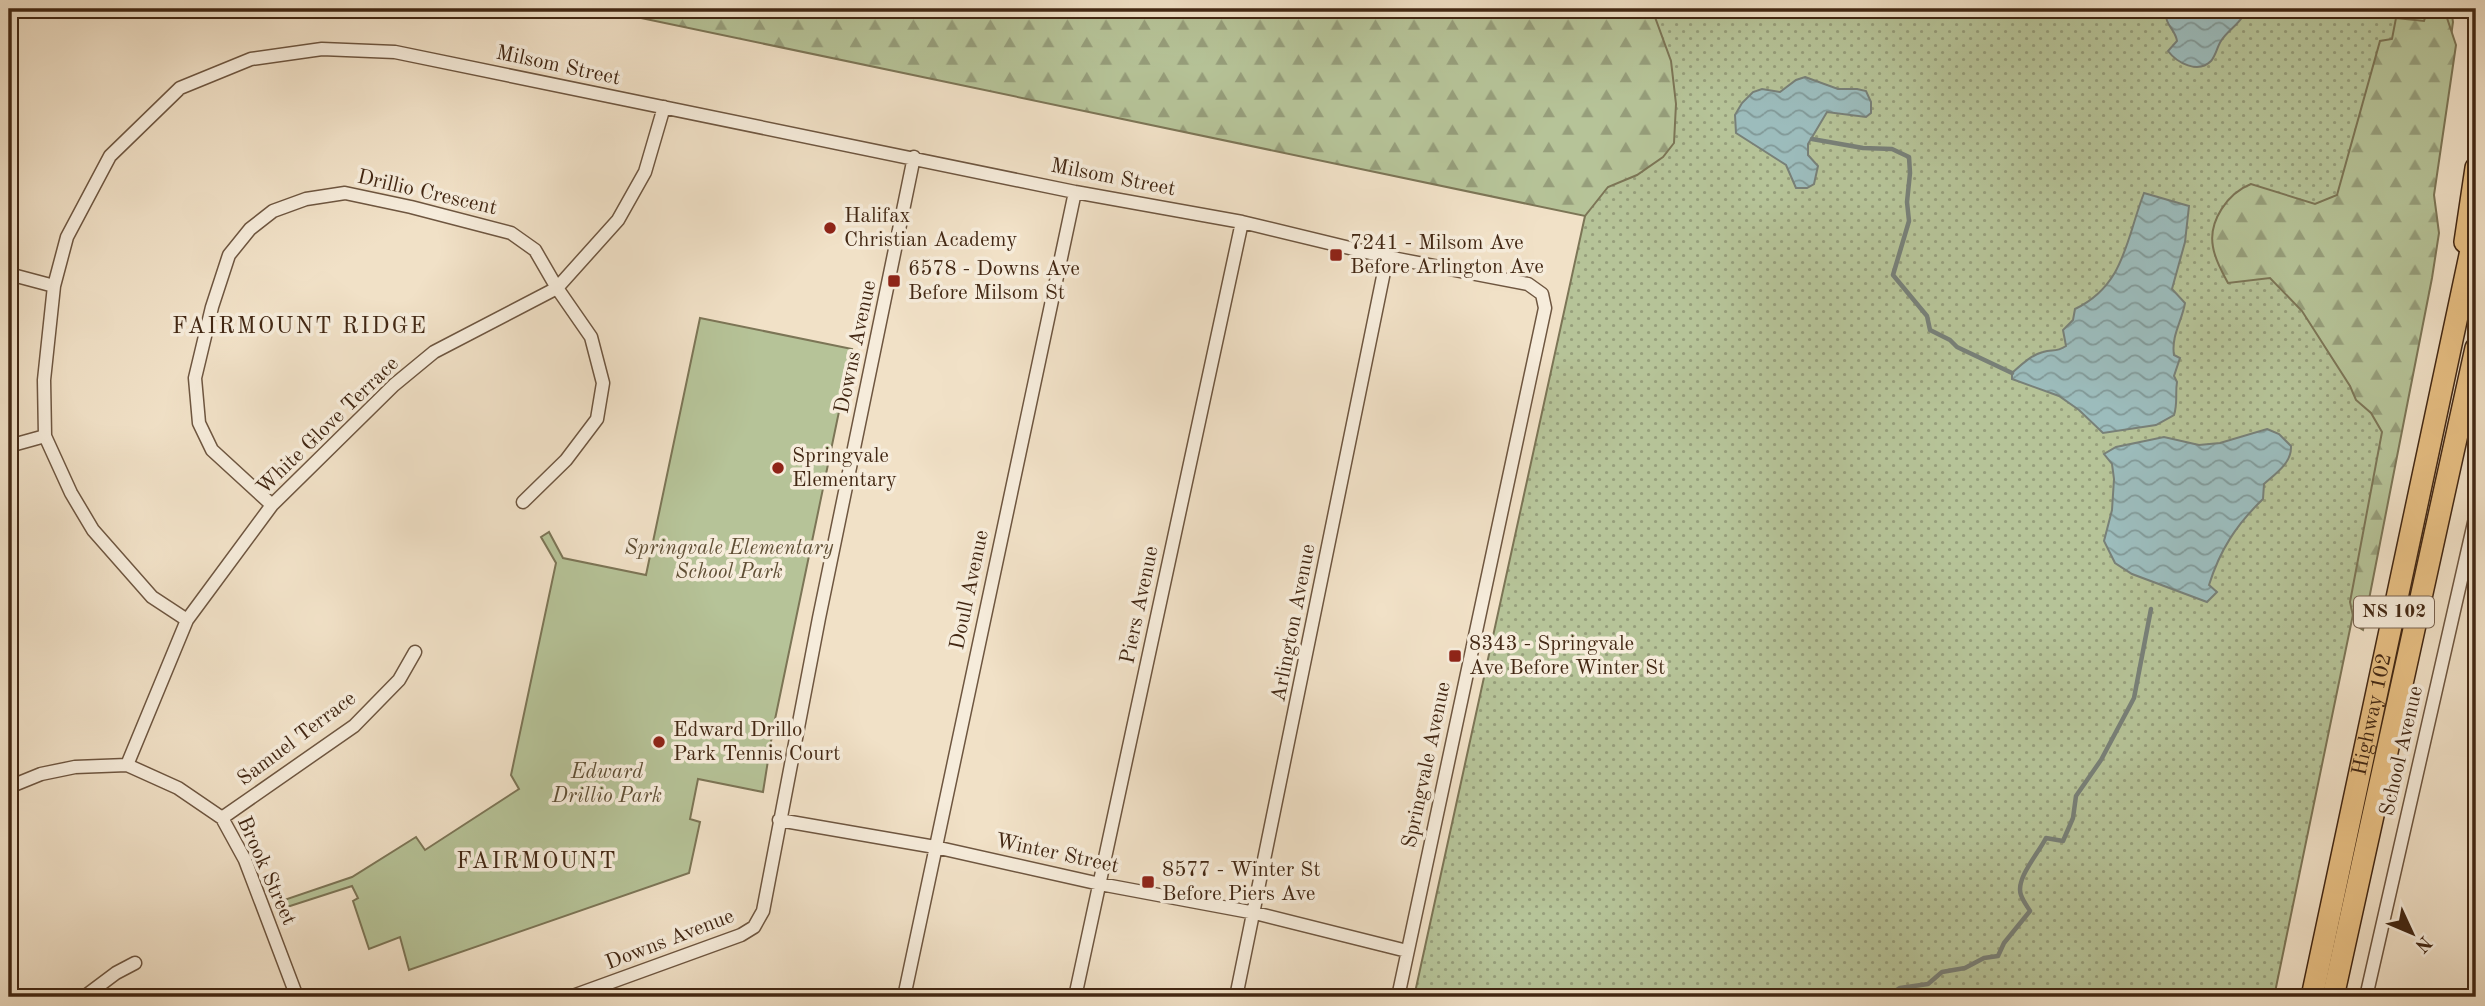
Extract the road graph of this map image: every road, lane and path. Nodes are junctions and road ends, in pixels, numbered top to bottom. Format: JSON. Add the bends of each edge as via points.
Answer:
{"nodes":[{"id":1,"x":664,"y":107,"type":"junction"},
{"id":2,"x":914,"y":157,"type":"junction"},
{"id":3,"x":2476,"y":168,"type":"edge"},
{"id":4,"x":1075,"y":192,"type":"junction"},
{"id":5,"x":1242,"y":222,"type":"junction"},
{"id":6,"x":2476,"y":227,"type":"edge"},
{"id":7,"x":1387,"y":257,"type":"junction"},
{"id":8,"x":9,"y":274,"type":"edge"},
{"id":9,"x":54,"y":286,"type":"junction"},
{"id":10,"x":557,"y":288,"type":"junction"},
{"id":11,"x":1542,"y":294,"type":"joint"},
{"id":12,"x":2476,"y":348,"type":"edge"},
{"id":13,"x":2447,"y":357,"type":"junction"},
{"id":14,"x":45,"y":436,"type":"junction"},
{"id":15,"x":9,"y":446,"type":"edge"},
{"id":16,"x":523,"y":502,"type":"dead end"},
{"id":17,"x":272,"y":505,"type":"junction"},
{"id":18,"x":2476,"y":514,"type":"edge"},
{"id":19,"x":187,"y":620,"type":"junction"},
{"id":20,"x":415,"y":652,"type":"dead end"},
{"id":21,"x":127,"y":765,"type":"junction"},
{"id":22,"x":9,"y":787,"type":"edge"},
{"id":23,"x":222,"y":818,"type":"junction"},
{"id":24,"x":779,"y":820,"type":"junction"},
{"id":25,"x":935,"y":847,"type":"junction"},
{"id":26,"x":1100,"y":884,"type":"junction"},
{"id":27,"x":1255,"y":913,"type":"junction"},
{"id":28,"x":1407,"y":951,"type":"junction"},
{"id":29,"x":135,"y":963,"type":"dead end"},
{"id":30,"x":84,"y":997,"type":"edge"},
{"id":31,"x":297,"y":997,"type":"edge"},
{"id":32,"x":570,"y":997,"type":"edge"},
{"id":33,"x":904,"y":997,"type":"edge"},
{"id":34,"x":1075,"y":997,"type":"edge"},
{"id":35,"x":1237,"y":997,"type":"edge"},
{"id":36,"x":1398,"y":997,"type":"edge"},
{"id":37,"x":2312,"y":997,"type":"edge"},
{"id":38,"x":2333,"y":997,"type":"edge"},
{"id":39,"x":2366,"y":997,"type":"edge"}],
"edges":[{"from":1,"to":2,"type":"street","name":"Milsom Street"},
{"from":1,"to":9,"type":"street","name":"Milsom Street","via":[[396,52],[322,49],[251,59],[180,88],[110,156],[67,237]]},
{"from":1,"to":10,"type":"street","name":"White Glove Terrace","via":[[645,172],[618,220]]},
{"from":2,"to":4,"type":"street","name":"Milsom Street"},
{"from":2,"to":24,"type":"street","name":"Downs Avenue"},
{"from":3,"to":13,"type":"highway"},
{"from":4,"to":5,"type":"street","name":"Milsom Street"},
{"from":4,"to":25,"type":"street","name":"Doull Avenue"},
{"from":5,"to":7,"type":"street","name":"Milsom Street"},
{"from":5,"to":26,"type":"street","name":"Piers Avenue"},
{"from":6,"to":13,"type":"highway","name":"Highway 102","number":"NS 102"},
{"from":7,"to":11,"type":"street","name":"Milsom Street","via":[[1528,284]]},
{"from":7,"to":27,"type":"street","name":"Arlington Avenue"},
{"from":8,"to":9,"type":"street"},
{"from":9,"to":14,"type":"street","name":"Milsom Street","via":[[44,380]]},
{"from":10,"to":16,"type":"street","name":"Drillio Crescent","via":[[591,337],[603,383],[597,419],[566,460]]},
{"from":10,"to":17,"type":"street","name":"White Glove Terrace","via":[[434,352]]},
{"from":10,"to":17,"type":"street","name":"Drillio Crescent","via":[[535,250],[511,233],[345,193],[306,199],[273,211],[250,229],[229,255],[195,378],[199,423],[212,450]]},
{"from":11,"to":28,"type":"street","name":"Springvale Avenue","via":[[1545,308]]},
{"from":12,"to":38,"type":"highway","name":"Highway 102","number":"NS 102"},
{"from":13,"to":37,"type":"highway","name":"Highway 102","number":"NS 102"},
{"from":14,"to":15,"type":"street"},
{"from":14,"to":19,"type":"street","name":"Milsom Street","via":[[93,530],[152,597]]},
{"from":17,"to":19,"type":"street","name":"White Glove Terrace"},
{"from":18,"to":39,"type":"street","name":"School Avenue"},
{"from":19,"to":21,"type":"street","name":"White Glove Terrace"},
{"from":20,"to":23,"type":"street","name":"Samuel Terrace","via":[[399,680],[354,726]]},
{"from":21,"to":22,"type":"street","name":"Brook Street","via":[[75,767]]},
{"from":21,"to":23,"type":"street","name":"Brook Street","via":[[178,788]]},
{"from":23,"to":31,"type":"street","name":"Brook Street","via":[[245,860]]},
{"from":24,"to":25,"type":"street","name":"Winter Street"},
{"from":24,"to":32,"type":"street","name":"Downs Avenue","via":[[763,911],[754,927]]},
{"from":25,"to":26,"type":"street","name":"Winter Street"},
{"from":25,"to":33,"type":"street","name":"Doull Avenue"},
{"from":26,"to":27,"type":"street","name":"Winter Street"},
{"from":26,"to":34,"type":"street","name":"Piers Avenue"},
{"from":27,"to":28,"type":"street","name":"Winter Street"},
{"from":27,"to":35,"type":"street","name":"Arlington Avenue"},
{"from":28,"to":36,"type":"street","name":"Springvale Avenue"},
{"from":29,"to":30,"type":"street"}]}
